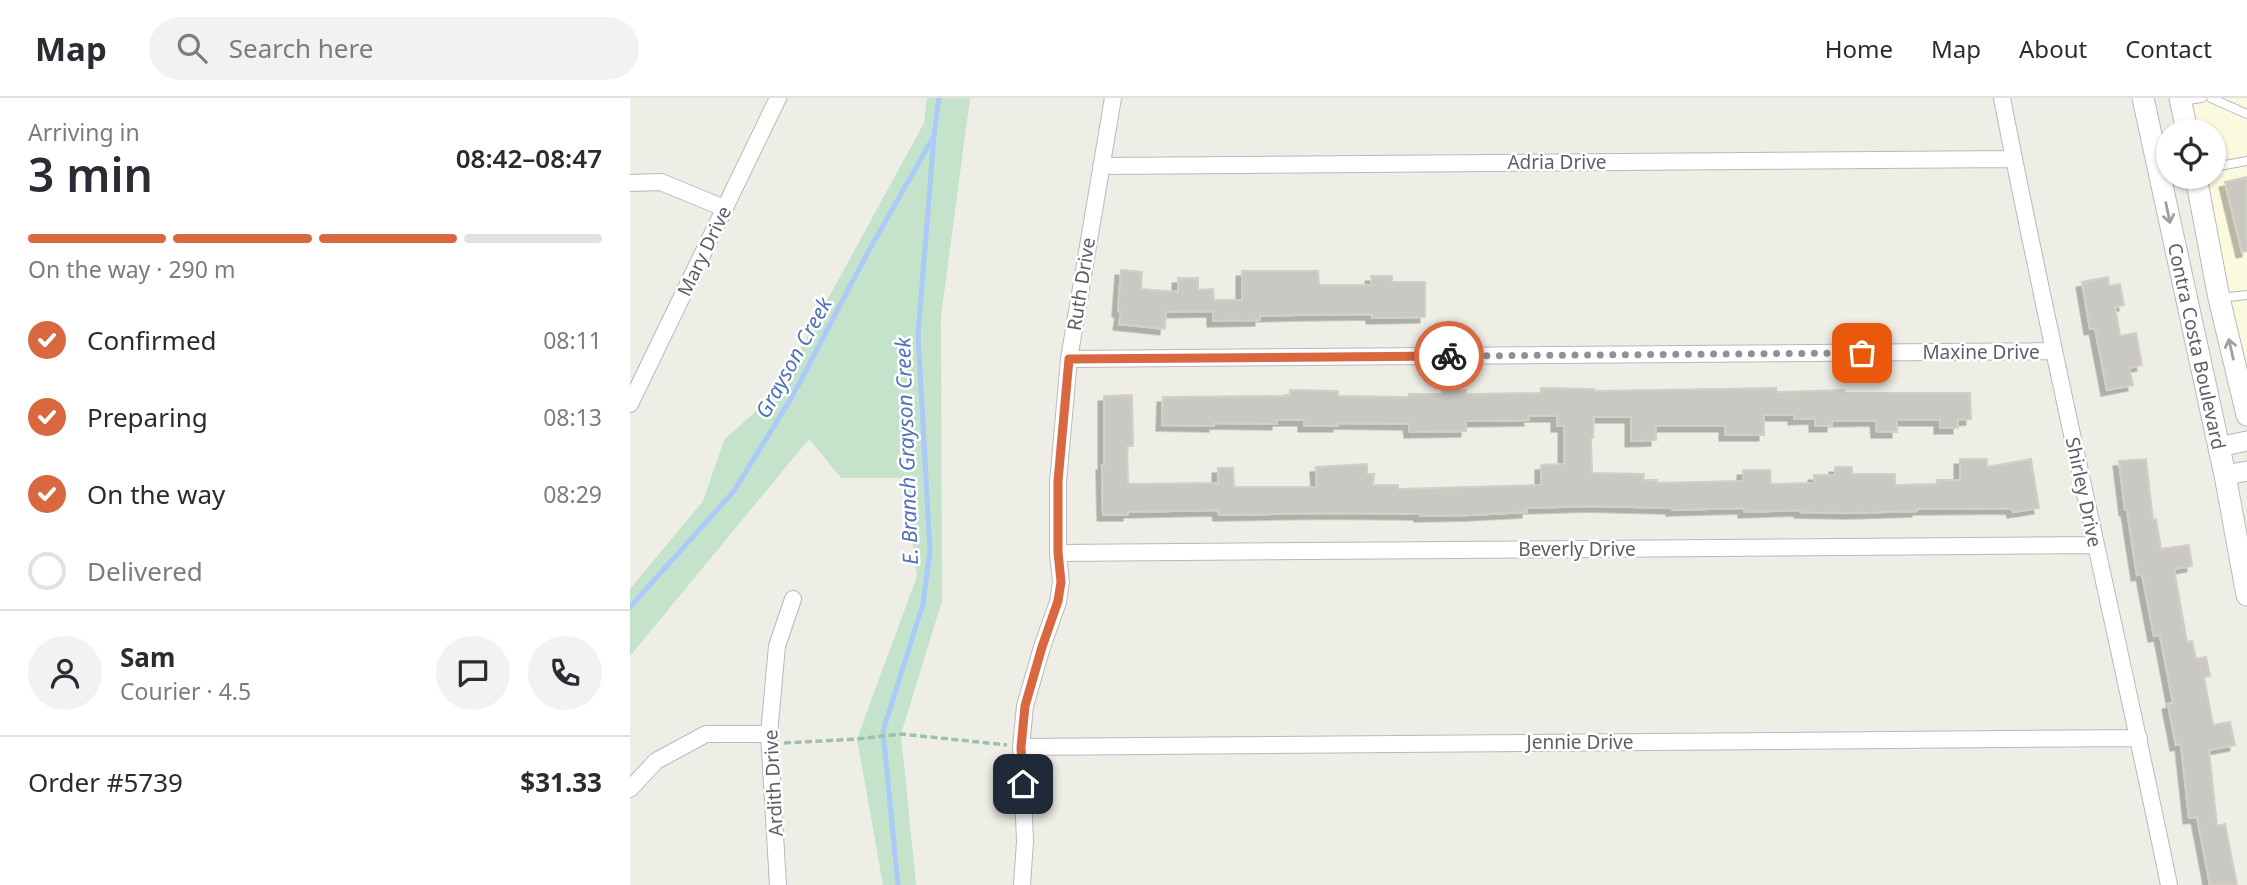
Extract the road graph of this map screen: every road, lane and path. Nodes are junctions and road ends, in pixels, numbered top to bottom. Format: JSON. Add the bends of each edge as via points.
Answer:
{"nodes":[{"id":1,"x":778,"y":98,"type":"edge"},
{"id":2,"x":1113,"y":98,"type":"edge"},
{"id":3,"x":2002,"y":98,"type":"edge"},
{"id":4,"x":2143,"y":98,"type":"edge"},
{"id":5,"x":2211,"y":98,"type":"edge"},
{"id":6,"x":2188,"y":99,"type":"edge"},
{"id":7,"x":2247,"y":114,"type":"edge"},
{"id":8,"x":2187,"y":119,"type":"edge"},
{"id":9,"x":2014,"y":159,"type":"junction"},
{"id":10,"x":2247,"y":161,"type":"edge"},
{"id":11,"x":2226,"y":165,"type":"edge"},
{"id":12,"x":1101,"y":166,"type":"junction"},
{"id":13,"x":630,"y":183,"type":"edge"},
{"id":14,"x":2198,"y":189,"type":"edge"},
{"id":15,"x":724,"y":208,"type":"junction"},
{"id":16,"x":2247,"y":295,"type":"edge"},
{"id":17,"x":2219,"y":299,"type":"junction"},
{"id":18,"x":2054,"y":351,"type":"junction"},
{"id":19,"x":1069,"y":359,"type":"junction"},
{"id":20,"x":630,"y":404,"type":"edge"},
{"id":21,"x":2247,"y":415,"type":"edge"},
{"id":22,"x":2247,"y":441,"type":"edge"},
{"id":23,"x":2219,"y":447,"type":"junction"},
{"id":24,"x":2247,"y":471,"type":"edge"},
{"id":25,"x":2225,"y":475,"type":"junction"},
{"id":26,"x":2095,"y":545,"type":"junction"},
{"id":27,"x":1058,"y":552,"type":"junction"},
{"id":28,"x":2247,"y":595,"type":"edge"},
{"id":29,"x":793,"y":599,"type":"dead end"},
{"id":30,"x":2139,"y":738,"type":"junction"},
{"id":31,"x":769,"y":739,"type":"junction"},
{"id":32,"x":1021,"y":747,"type":"junction"},
{"id":33,"x":630,"y":789,"type":"edge"},
{"id":34,"x":778,"y":885,"type":"edge"},
{"id":35,"x":1022,"y":885,"type":"edge"},
{"id":36,"x":2169,"y":885,"type":"edge"}],
"edges":[{"from":1,"to":15,"type":"street","name":"Mary Drive"},
{"from":2,"to":12,"type":"street","name":"Ruth Drive"},
{"from":3,"to":9,"type":"street","name":"Shirley Drive"},
{"from":4,"to":23,"type":"main road","name":"Contra Costa Boulevard","one_way":true},
{"from":5,"to":7,"type":"lane"},
{"from":6,"to":8,"type":"main road"},
{"from":9,"to":12,"type":"street","name":"Adria Drive"},
{"from":9,"to":18,"type":"street","name":"Shirley Drive"},
{"from":10,"to":11,"type":"lane"},
{"from":12,"to":19,"type":"street","name":"Ruth Drive"},
{"from":13,"to":15,"type":"street","via":[[661,183]]},
{"from":14,"to":17,"type":"main road","name":"Contra Costa Boulevard"},
{"from":15,"to":20,"type":"street","name":"Mary Drive"},
{"from":16,"to":17,"type":"lane"},
{"from":21,"to":17,"type":"main road","name":"Contra Costa Boulevard","one_way":true},
{"from":18,"to":19,"type":"street","name":"Maxine Drive"},
{"from":18,"to":26,"type":"street","name":"Shirley Drive"},
{"from":19,"to":27,"type":"street","name":"Ruth Drive","via":[[1058,481]]},
{"from":22,"to":23,"type":"street"},
{"from":23,"to":25,"type":"main road","name":"Contra Costa Boulevard"},
{"from":24,"to":25,"type":"street"},
{"from":25,"to":28,"type":"main road","name":"Contra Costa Boulevard"},
{"from":26,"to":27,"type":"street","name":"Beverly Drive"},
{"from":26,"to":30,"type":"street","name":"Shirley Drive"},
{"from":27,"to":32,"type":"street","name":"Ruth Drive","via":[[1058,601],[1025,706]]},
{"from":29,"to":31,"type":"street","name":"Ardith Drive","via":[[777,646]]},
{"from":30,"to":32,"type":"street","name":"Jennie Drive"},
{"from":30,"to":36,"type":"street","name":"Shirley Drive"},
{"from":31,"to":32,"type":"path","via":[[901,734]]},
{"from":31,"to":33,"type":"street","via":[[706,734],[656,761]]},
{"from":31,"to":34,"type":"street","name":"Ardith Drive"},
{"from":32,"to":35,"type":"street","name":"Ruth Drive"}]}
